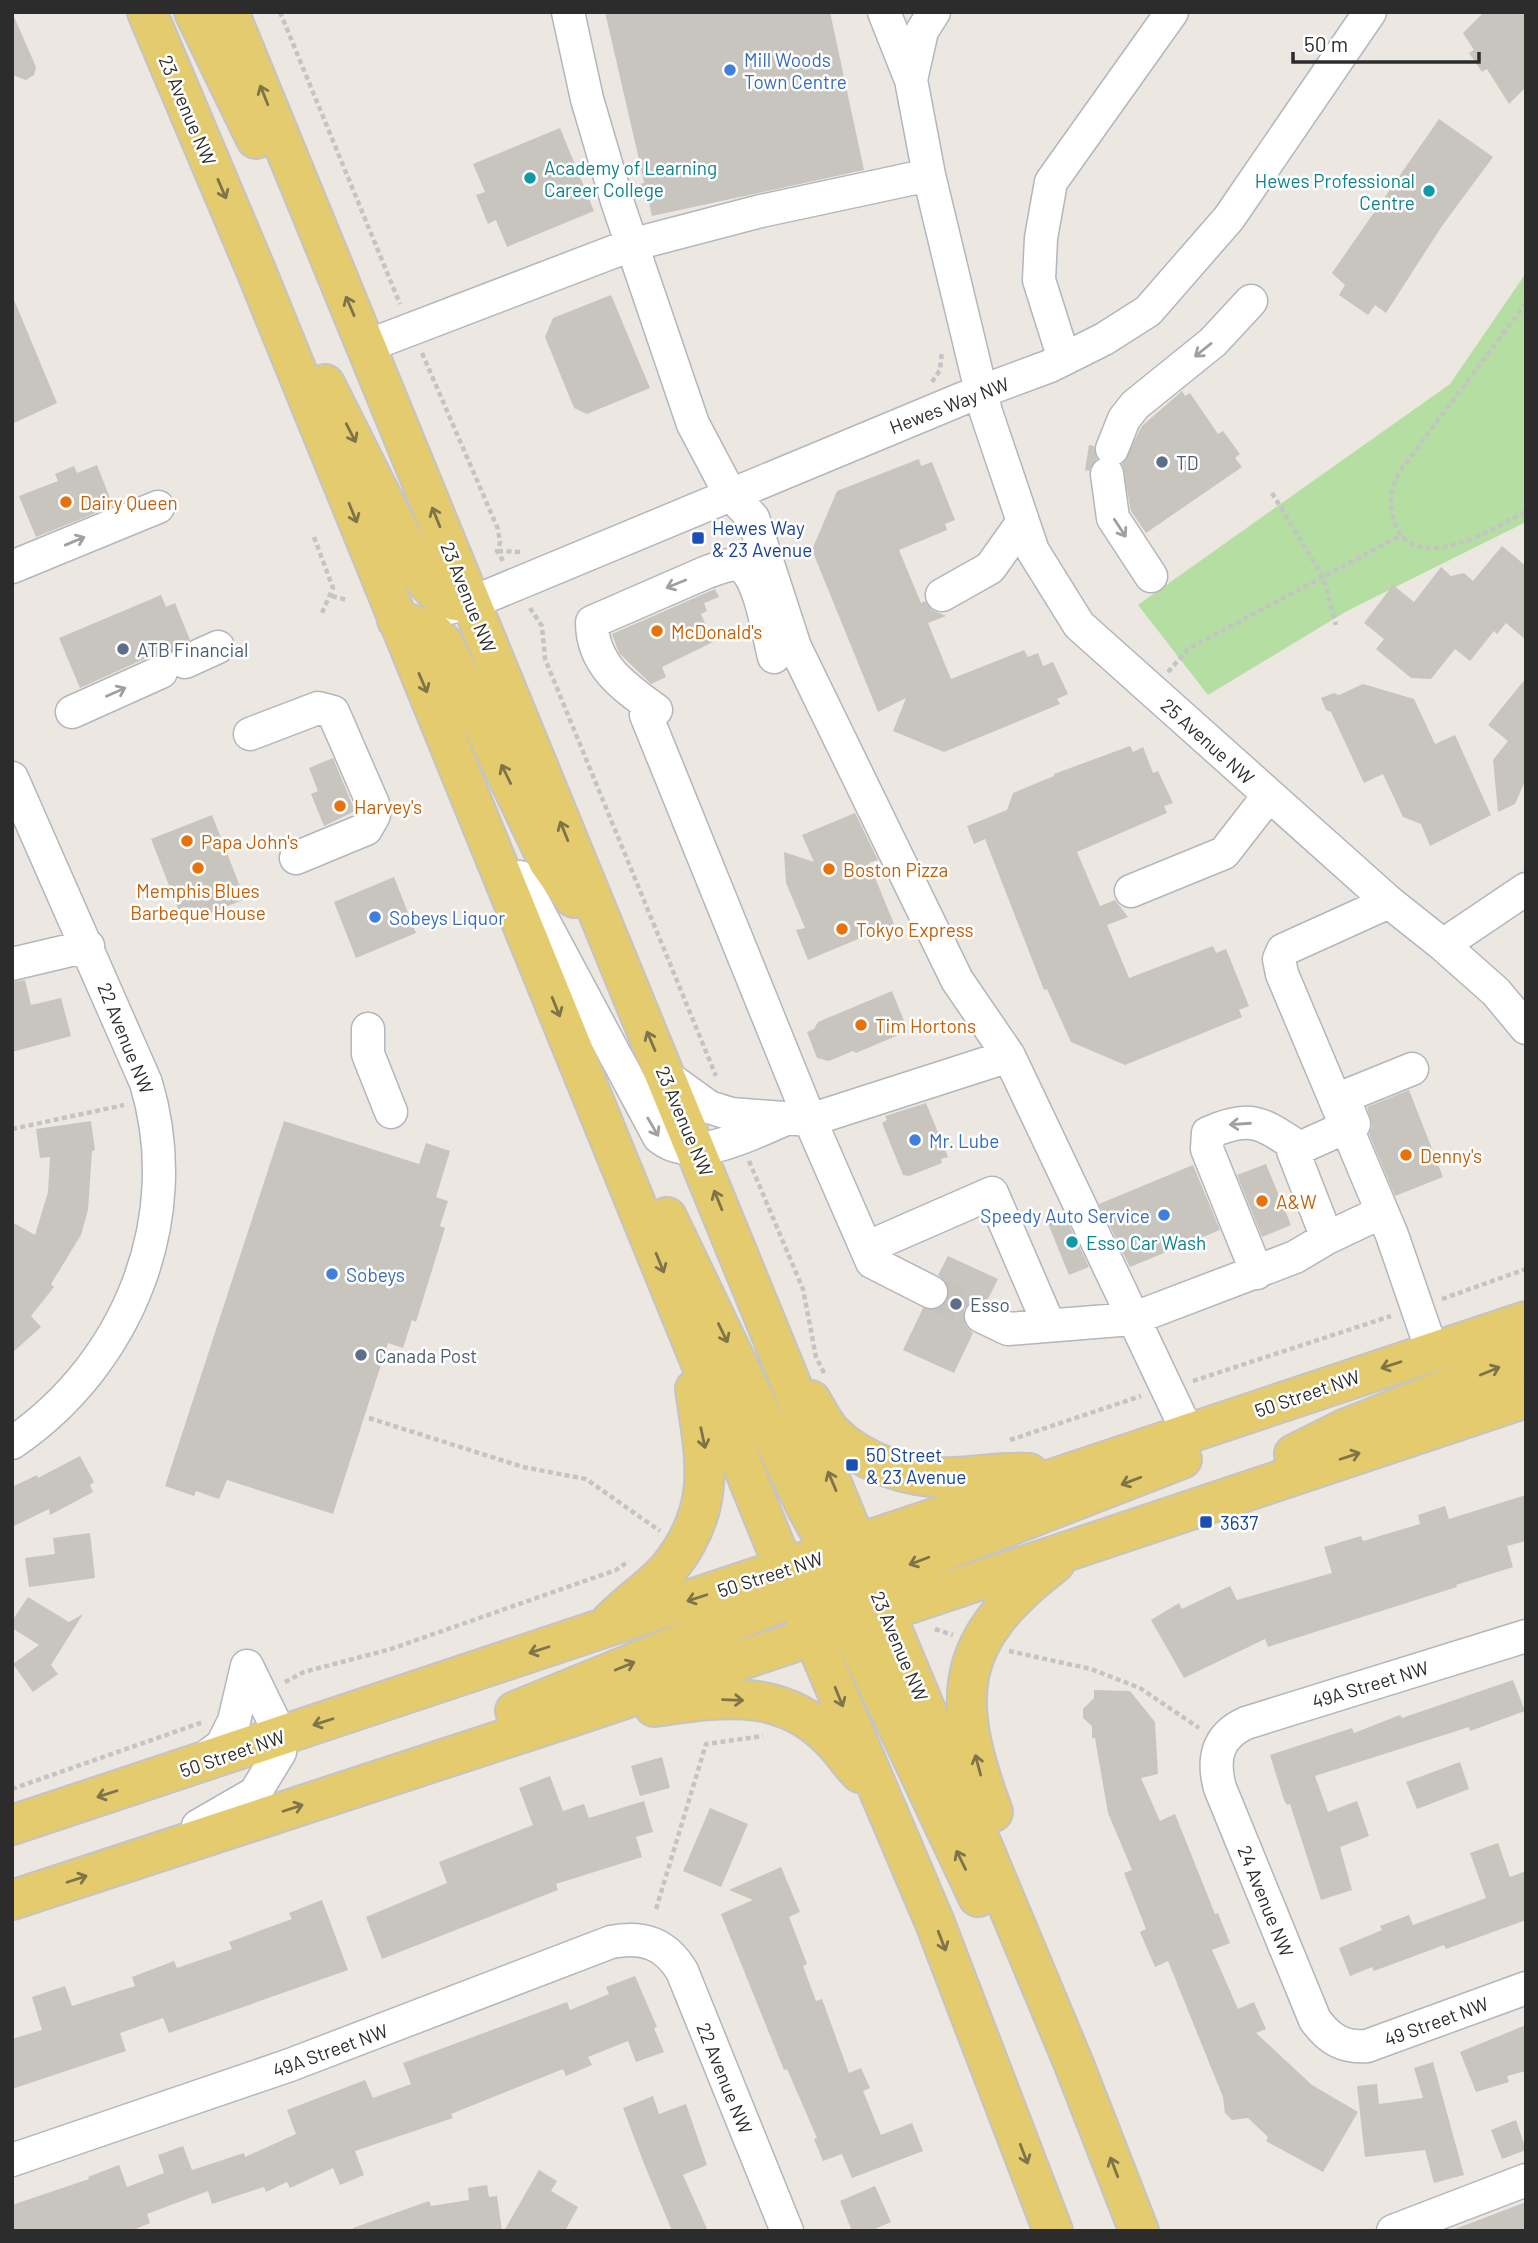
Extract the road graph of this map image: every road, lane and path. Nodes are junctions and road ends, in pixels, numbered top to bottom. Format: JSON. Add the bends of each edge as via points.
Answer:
{"nodes":[{"id":1,"x":147,"y":12,"type":"edge"},
{"id":2,"x":194,"y":12,"type":"edge"},
{"id":3,"x":229,"y":12,"type":"edge"},
{"id":4,"x":280,"y":12,"type":"edge"},
{"id":5,"x":568,"y":12,"type":"edge"},
{"id":6,"x":884,"y":12,"type":"edge"},
{"id":7,"x":934,"y":12,"type":"edge"},
{"id":8,"x":1172,"y":12,"type":"edge"},
{"id":9,"x":1370,"y":12,"type":"edge"},
{"id":10,"x":911,"y":80,"type":"junction"},
{"id":11,"x":848,"y":138,"type":"dead end"},
{"id":12,"x":772,"y":146,"type":"dead end"},
{"id":13,"x":774,"y":153,"type":"junction"},
{"id":14,"x":929,"y":174,"type":"junction"},
{"id":15,"x":645,"y":185,"type":"dead end"},
{"id":16,"x":631,"y":245,"type":"junction"},
{"id":17,"x":329,"y":256,"type":"junction"},
{"id":18,"x":255,"y":268,"type":"junction"},
{"id":19,"x":1251,"y":301,"type":"dead end"},
{"id":20,"x":1526,"y":303,"type":"edge"},
{"id":21,"x":404,"y":315,"type":"dead end"},
{"id":22,"x":942,"y":342,"type":"dead end"},
{"id":23,"x":367,"y":346,"type":"junction"},
{"id":24,"x":420,"y":350,"type":"dead end"},
{"id":25,"x":1064,"y":359,"type":"junction"},
{"id":26,"x":928,"y":387,"type":"dead end"},
{"id":27,"x":980,"y":392,"type":"junction"},
{"id":28,"x":1272,"y":493,"type":"dead end"},
{"id":29,"x":730,"y":494,"type":"junction"},
{"id":30,"x":158,"y":507,"type":"dead end"},
{"id":31,"x":1526,"y":511,"type":"edge"},
{"id":32,"x":1022,"y":523,"type":"junction"},
{"id":33,"x":1402,"y":535,"type":"junction"},
{"id":34,"x":314,"y":537,"type":"dead end"},
{"id":35,"x":497,"y":551,"type":"dead end"},
{"id":36,"x":12,"y":567,"type":"edge"},
{"id":37,"x":1151,"y":576,"type":"dead end"},
{"id":38,"x":1323,"y":578,"type":"junction"},
{"id":39,"x":942,"y":595,"type":"dead end"},
{"id":40,"x":332,"y":596,"type":"junction"},
{"id":41,"x":347,"y":600,"type":"dead end"},
{"id":42,"x":471,"y":603,"type":"junction"},
{"id":43,"x":532,"y":610,"type":"dead end"},
{"id":44,"x":321,"y":615,"type":"dead end"},
{"id":45,"x":397,"y":620,"type":"junction"},
{"id":46,"x":1336,"y":625,"type":"dead end"},
{"id":47,"x":218,"y":647,"type":"dead end"},
{"id":48,"x":768,"y":659,"type":"dead end"},
{"id":49,"x":1152,"y":691,"type":"junction"},
{"id":50,"x":72,"y":712,"type":"dead end"},
{"id":51,"x":250,"y":734,"type":"dead end"},
{"id":52,"x":12,"y":778,"type":"edge"},
{"id":53,"x":1269,"y":794,"type":"junction"},
{"id":54,"x":476,"y":811,"type":"junction"},
{"id":55,"x":296,"y":858,"type":"dead end"},
{"id":56,"x":1526,"y":889,"type":"edge"},
{"id":57,"x":1131,"y":891,"type":"dead end"},
{"id":58,"x":1389,"y":902,"type":"junction"},
{"id":59,"x":1443,"y":945,"type":"junction"},
{"id":60,"x":88,"y":946,"type":"junction"},
{"id":61,"x":616,"y":958,"type":"junction"},
{"id":62,"x":12,"y":964,"type":"edge"},
{"id":63,"x":368,"y":1028,"type":"dead end"},
{"id":64,"x":1526,"y":1028,"type":"edge"},
{"id":65,"x":1009,"y":1056,"type":"junction"},
{"id":66,"x":1412,"y":1069,"type":"dead end"},
{"id":67,"x":666,"y":1076,"type":"junction"},
{"id":68,"x":717,"y":1080,"type":"dead end"},
{"id":69,"x":151,"y":1099,"type":"junction"},
{"id":70,"x":595,"y":1103,"type":"junction"},
{"id":71,"x":391,"y":1112,"type":"dead end"},
{"id":72,"x":799,"y":1119,"type":"junction"},
{"id":73,"x":1346,"y":1127,"type":"junction"},
{"id":74,"x":12,"y":1129,"type":"edge"},
{"id":75,"x":1300,"y":1148,"type":"junction"},
{"id":76,"x":697,"y":1149,"type":"junction"},
{"id":77,"x":749,"y":1160,"type":"dead end"},
{"id":78,"x":1385,"y":1218,"type":"junction"},
{"id":79,"x":1327,"y":1238,"type":"junction"},
{"id":80,"x":866,"y":1248,"type":"junction"},
{"id":81,"x":1526,"y":1269,"type":"edge"},
{"id":82,"x":1257,"y":1273,"type":"junction"},
{"id":83,"x":930,"y":1292,"type":"tunnel mouth"},
{"id":84,"x":1417,"y":1307,"type":"junction"},
{"id":85,"x":981,"y":1316,"type":"tunnel mouth"},
{"id":86,"x":1132,"y":1319,"type":"junction"},
{"id":87,"x":1526,"y":1321,"type":"edge"},
{"id":88,"x":684,"y":1323,"type":"junction"},
{"id":89,"x":1049,"y":1325,"type":"junction"},
{"id":90,"x":776,"y":1346,"type":"junction"},
{"id":91,"x":1432,"y":1351,"type":"junction"},
{"id":92,"x":1526,"y":1357,"type":"edge"},
{"id":93,"x":826,"y":1377,"type":"dead end"},
{"id":94,"x":1324,"y":1386,"type":"junction"},
{"id":95,"x":1167,"y":1389,"type":"junction"},
{"id":96,"x":1526,"y":1398,"type":"edge"},
{"id":97,"x":369,"y":1418,"type":"dead end"},
{"id":98,"x":1188,"y":1433,"type":"junction"},
{"id":99,"x":1004,"y":1441,"type":"dead end"},
{"id":100,"x":12,"y":1443,"type":"edge"},
{"id":101,"x":1059,"y":1475,"type":"junction"},
{"id":102,"x":1207,"y":1503,"type":"junction"},
{"id":103,"x":656,"y":1538,"type":"dead end"},
{"id":104,"x":1076,"y":1546,"type":"junction"},
{"id":105,"x":636,"y":1556,"type":"dead end"},
{"id":106,"x":836,"y":1590,"type":"junction"},
{"id":107,"x":604,"y":1629,"type":"junction"},
{"id":108,"x":426,"y":1634,"type":"dead end"},
{"id":109,"x":1526,"y":1636,"type":"edge"},
{"id":110,"x":1005,"y":1651,"type":"dead end"},
{"id":111,"x":568,"y":1718,"type":"junction"},
{"id":112,"x":769,"y":1730,"type":"dead end"},
{"id":113,"x":281,"y":1736,"type":"junction"},
{"id":114,"x":1221,"y":1743,"type":"junction"},
{"id":115,"x":195,"y":1766,"type":"junction"},
{"id":116,"x":386,"y":1777,"type":"junction"},
{"id":117,"x":877,"y":1788,"type":"junction"},
{"id":118,"x":12,"y":1825,"type":"edge"},
{"id":119,"x":135,"y":1860,"type":"junction"},
{"id":120,"x":12,"y":1900,"type":"edge"},
{"id":121,"x":656,"y":1909,"type":"dead end"},
{"id":122,"x":645,"y":1940,"type":"joint"},
{"id":123,"x":1526,"y":1988,"type":"edge"},
{"id":124,"x":1346,"y":2045,"type":"joint"},
{"id":125,"x":1075,"y":2066,"type":"junction"},
{"id":126,"x":12,"y":2160,"type":"edge"},
{"id":127,"x":1526,"y":2180,"type":"edge"},
{"id":128,"x":787,"y":2231,"type":"edge"},
{"id":129,"x":1053,"y":2231,"type":"edge"},
{"id":130,"x":1139,"y":2231,"type":"edge"},
{"id":131,"x":1394,"y":2231,"type":"edge"}],
"edges":[{"from":1,"to":18,"type":"main road","name":"23 Avenue NW","one_way":true},
{"from":2,"to":17,"type":"main road","via":[[289,200]]},
{"from":17,"to":3,"type":"main road","name":"23 Avenue NW","one_way":true},
{"from":4,"to":21,"type":"path"},
{"from":5,"to":16,"type":"street","via":[[587,99]]},
{"from":6,"to":10,"type":"street"},
{"from":7,"to":10,"type":"street","via":[[922,31]]},
{"from":8,"to":25,"type":"street","via":[[1051,182],[1039,280]]},
{"from":9,"to":25,"type":"street","name":"Hewes Way NW","via":[[1229,218],[1186,270],[1148,311]]},
{"from":10,"to":14,"type":"street","name":"25 Avenue NW"},
{"from":11,"to":13,"type":"path"},
{"from":12,"to":13,"type":"path"},
{"from":13,"to":15,"type":"path"},
{"from":14,"to":16,"type":"street"},
{"from":14,"to":27,"type":"street","name":"25 Avenue NW"},
{"from":16,"to":23,"type":"street"},
{"from":16,"to":29,"type":"street","via":[[693,424]]},
{"from":23,"to":17,"type":"main road","name":"23 Avenue NW","one_way":true},
{"from":18,"to":42,"type":"main road","one_way":true,"via":[[329,391],[421,575],[445,598]]},
{"from":18,"to":45,"type":"main road","name":"23 Avenue NW","one_way":true},
{"from":19,"to":37,"type":"street","one_way":true,"via":[[1213,342],[1124,419],[1109,461],[1113,518]]},
{"from":20,"to":33,"type":"path","via":[[1396,477],[1391,510]]},
{"from":22,"to":26,"type":"path","via":[[940,370]]},
{"from":42,"to":23,"type":"main road","name":"23 Avenue NW","one_way":true},
{"from":24,"to":35,"type":"path","via":[[498,529]]},
{"from":25,"to":27,"type":"street","name":"Hewes Way NW"},
{"from":27,"to":29,"type":"street","name":"Hewes Way NW"},
{"from":27,"to":32,"type":"street","name":"25 Avenue NW"},
{"from":28,"to":38,"type":"path"},
{"from":29,"to":42,"type":"street","name":"Hewes Way NW"},
{"from":29,"to":65,"type":"street","via":[[753,518],[795,647],[939,945]]},
{"from":36,"to":30,"type":"street","one_way":true},
{"from":31,"to":33,"type":"path","via":[[1478,536],[1433,549],[1416,546]]},
{"from":32,"to":39,"type":"street","via":[[990,568]]},
{"from":32,"to":49,"type":"street","name":"25 Avenue NW","via":[[1033,551],[1079,625]]},
{"from":33,"to":38,"type":"path"},
{"from":34,"to":40,"type":"path","via":[[332,582]]},
{"from":38,"to":46,"type":"path"},
{"from":38,"to":49,"type":"path","via":[[1188,649]]},
{"from":40,"to":41,"type":"path"},
{"from":40,"to":44,"type":"path"},
{"from":42,"to":45,"type":"street","name":"Hewes Way NW"},
{"from":61,"to":42,"type":"main road","name":"23 Avenue NW","one_way":true},
{"from":43,"to":68,"type":"path","via":[[542,626],[545,659]]},
{"from":45,"to":54,"type":"main road","name":"23 Avenue NW","one_way":true},
{"from":61,"to":45,"type":"main road","one_way":true,"via":[[548,861],[443,644],[430,629]]},
{"from":50,"to":47,"type":"street","one_way":true},
{"from":48,"to":72,"type":"street","one_way":true,"via":[[757,590],[750,574],[740,566],[653,594],[592,622],[600,662],[651,713]]},
{"from":49,"to":53,"type":"street","name":"25 Avenue NW"},
{"from":51,"to":55,"type":"street","via":[[318,708],[333,712],[373,804],[374,815],[366,829]]},
{"from":52,"to":60,"type":"street","name":"22 Avenue NW"},
{"from":53,"to":57,"type":"street","via":[[1224,853]]},
{"from":53,"to":58,"type":"street","name":"25 Avenue NW"},
{"from":54,"to":70,"type":"main road","name":"23 Avenue NW","one_way":true},
{"from":54,"to":76,"type":"street","one_way":true,"via":[[529,892],[659,1137],[678,1147]]},
{"from":56,"to":59,"type":"street"},
{"from":58,"to":59,"type":"street","name":"25 Avenue NW"},
{"from":58,"to":73,"type":"street","via":[[1283,950],[1279,959]]},
{"from":59,"to":64,"type":"street","name":"25 Avenue NW","via":[[1496,992]]},
{"from":60,"to":62,"type":"street"},
{"from":60,"to":69,"type":"street","name":"22 Avenue NW"},
{"from":67,"to":61,"type":"main road","name":"23 Avenue NW","one_way":true},
{"from":63,"to":71,"type":"street","via":[[368,1054]]},
{"from":65,"to":72,"type":"street"},
{"from":65,"to":86,"type":"street"},
{"from":66,"to":78,"type":"street","via":[[1343,1097],[1384,1196]]},
{"from":67,"to":72,"type":"street","via":[[709,1107],[731,1114]]},
{"from":67,"to":76,"type":"main road","name":"23 Avenue NW"},
{"from":69,"to":74,"type":"path"},
{"from":69,"to":100,"type":"street","name":"22 Avenue NW","via":[[159,1154],[157,1216],[128,1312],[90,1373]]},
{"from":70,"to":88,"type":"main road","name":"23 Avenue NW","one_way":true},
{"from":70,"to":106,"type":"main road","one_way":true,"via":[[643,1167]]},
{"from":72,"to":76,"type":"street"},
{"from":72,"to":80,"type":"street"},
{"from":73,"to":75,"type":"street"},
{"from":73,"to":78,"type":"street"},
{"from":75,"to":79,"type":"street","via":[[1293,1152]]},
{"from":75,"to":82,"type":"street","one_way":true,"via":[[1259,1122],[1230,1124],[1208,1133],[1207,1149]]},
{"from":90,"to":76,"type":"main road","name":"23 Avenue NW","one_way":true},
{"from":77,"to":93,"type":"path","via":[[803,1289],[816,1357]]},
{"from":78,"to":79,"type":"street"},
{"from":78,"to":84,"type":"street"},
{"from":79,"to":82,"type":"street"},
{"from":80,"to":83,"type":"street","via":[[872,1262]]},
{"from":80,"to":89,"type":"street","via":[[992,1194]]},
{"from":81,"to":84,"type":"path"},
{"from":82,"to":86,"type":"street"},
{"from":84,"to":91,"type":"street"},
{"from":84,"to":95,"type":"path"},
{"from":85,"to":89,"type":"street","via":[[1008,1329]]},
{"from":86,"to":89,"type":"street"},
{"from":86,"to":95,"type":"street"},
{"from":87,"to":91,"type":"main road","name":"50 Street NW"},
{"from":88,"to":106,"type":"main road","name":"23 Avenue NW"},
{"from":88,"to":107,"type":"main road","one_way":true,"via":[[706,1450],[701,1509],[668,1570]]},
{"from":90,"to":101,"type":"main road","via":[[831,1432],[875,1463],[934,1478],[1007,1471]]},
{"from":106,"to":90,"type":"main road","name":"23 Avenue NW","one_way":true},
{"from":91,"to":94,"type":"main road","name":"50 Street NW","one_way":true},
{"from":102,"to":92,"type":"main road","one_way":true,"via":[[1344,1429]]},
{"from":94,"to":98,"type":"main road","name":"50 Street NW"},
{"from":94,"to":106,"type":"main road","one_way":true,"via":[[1153,1472]]},
{"from":95,"to":98,"type":"street"},
{"from":95,"to":99,"type":"path"},
{"from":102,"to":96,"type":"main road","name":"50 Street NW","one_way":true},
{"from":97,"to":103,"type":"path","via":[[523,1467],[586,1479],[661,1532]]},
{"from":98,"to":101,"type":"main road","name":"50 Street NW"},
{"from":101,"to":106,"type":"main road","name":"50 Street NW"},
{"from":102,"to":104,"type":"main road","name":"50 Street NW"},
{"from":104,"to":106,"type":"main road","name":"50 Street NW"},
{"from":125,"to":104,"type":"main road","one_way":true,"via":[[1063,2000],[985,1789],[971,1738],[967,1693],[973,1654],[996,1615]]},
{"from":105,"to":108,"type":"path","via":[[615,1570]]},
{"from":106,"to":107,"type":"main road","name":"50 Street NW","one_way":true},
{"from":106,"to":111,"type":"main road","name":"50 Street NW"},
{"from":116,"to":106,"type":"main road","one_way":true,"via":[[488,1722]]},
{"from":106,"to":117,"type":"main road","name":"23 Avenue NW","one_way":true},
{"from":125,"to":106,"type":"main road","name":"23 Avenue NW","one_way":true},
{"from":107,"to":113,"type":"main road","name":"50 Street NW","one_way":true},
{"from":109,"to":114,"type":"street","name":"49A Street NW","via":[[1246,1723]]},
{"from":110,"to":114,"type":"path","via":[[1091,1669],[1140,1688]]},
{"from":111,"to":116,"type":"main road","name":"50 Street NW"},
{"from":111,"to":117,"type":"main road","one_way":true,"via":[[691,1700],[782,1704],[831,1738]]},
{"from":112,"to":121,"type":"path","via":[[764,1736],[706,1744]]},
{"from":113,"to":115,"type":"main road","name":"50 Street NW"},
{"from":113,"to":115,"type":"street","via":[[247,1665],[234,1721],[222,1745]]},
{"from":113,"to":119,"type":"street","via":[[279,1752],[256,1793]]},
{"from":114,"to":124,"type":"street","name":"24 Avenue NW","via":[[1215,1762],[1220,1788],[1299,1981],[1323,2030]]},
{"from":115,"to":118,"type":"main road","name":"50 Street NW","one_way":true},
{"from":119,"to":116,"type":"main road","name":"50 Street NW","one_way":true},
{"from":117,"to":129,"type":"main road","name":"23 Avenue NW","one_way":true,"via":[[935,1923]]},
{"from":120,"to":119,"type":"main road","name":"50 Street NW","one_way":true},
{"from":122,"to":126,"type":"street","name":"49A Street NW","via":[[611,1942],[290,2065]]},
{"from":122,"to":128,"type":"street","name":"22 Avenue NW","via":[[669,1952],[682,1971]]},
{"from":123,"to":124,"type":"street","name":"49 Street NW","via":[[1380,2042]]},
{"from":130,"to":125,"type":"main road","name":"23 Avenue NW","one_way":true},
{"from":127,"to":131,"type":"street"}]}
